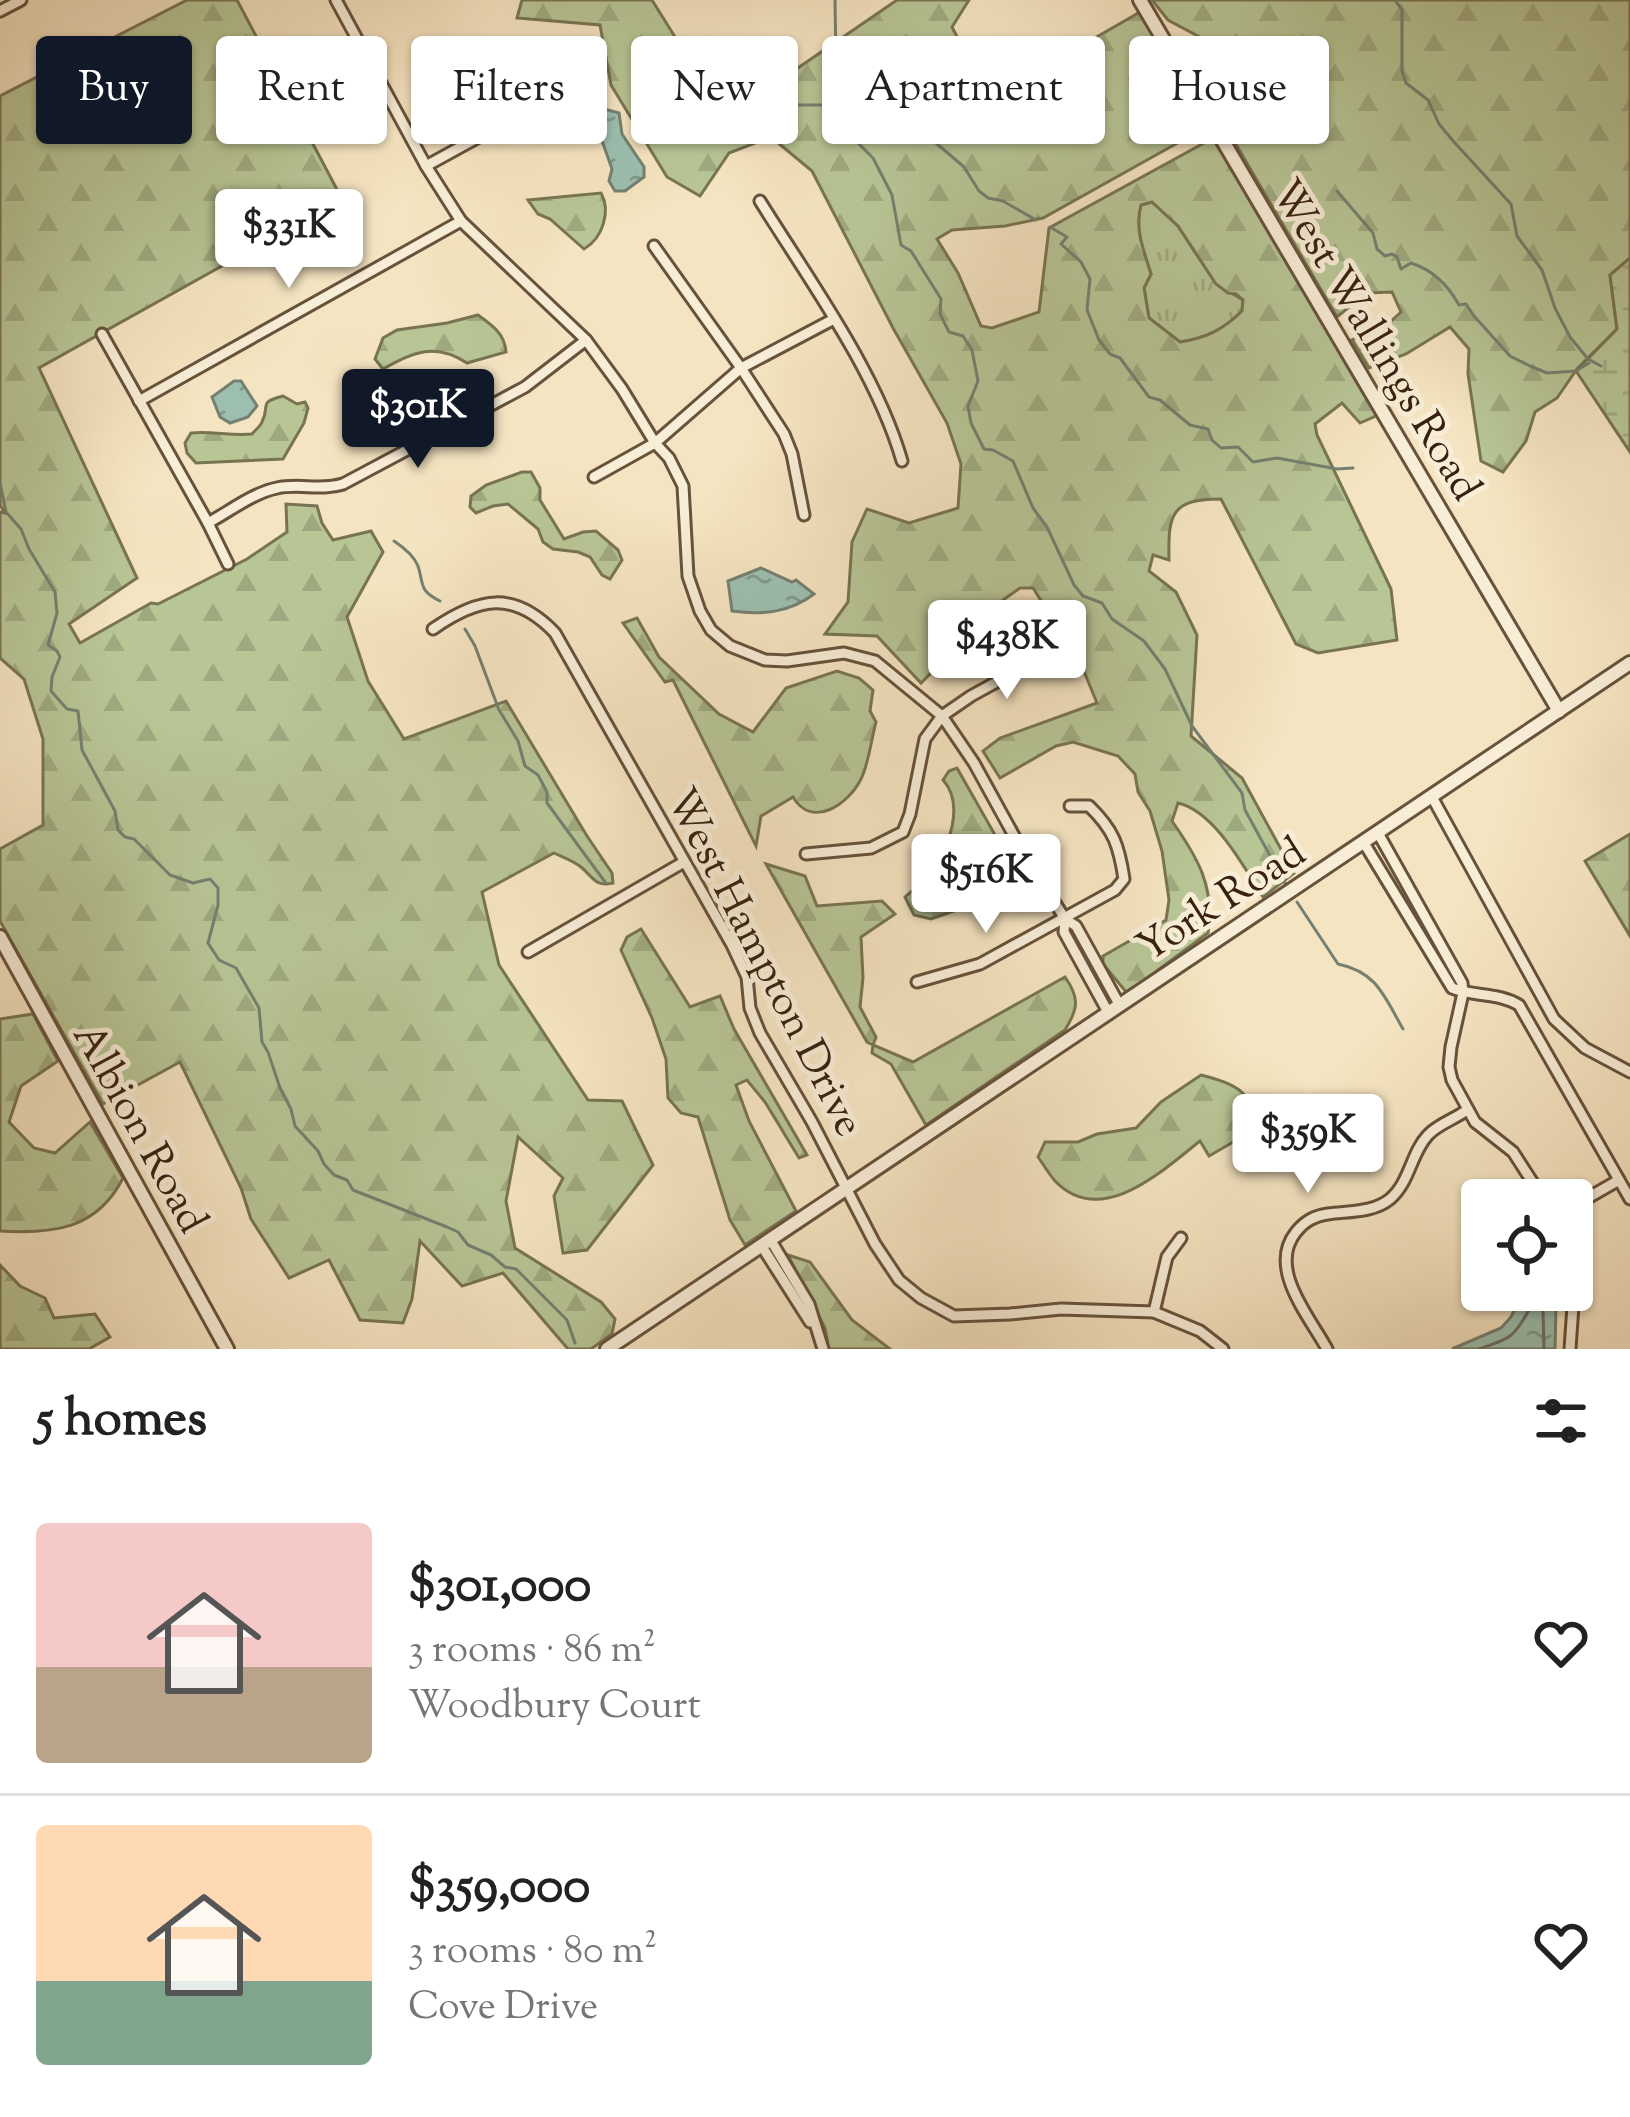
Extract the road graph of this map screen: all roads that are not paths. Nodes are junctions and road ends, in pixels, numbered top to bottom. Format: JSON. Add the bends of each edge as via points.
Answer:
{"nodes":[{"id":1,"x":21,"y":0,"type":"edge"},
{"id":2,"x":354,"y":0,"type":"edge"},
{"id":3,"x":1140,"y":0,"type":"edge"},
{"id":4,"x":338,"y":4,"type":"edge"},
{"id":5,"x":0,"y":11,"type":"edge"},
{"id":6,"x":466,"y":144,"type":"edge"},
{"id":7,"x":425,"y":166,"type":"junction"},
{"id":8,"x":760,"y":201,"type":"dead end"},
{"id":9,"x":461,"y":221,"type":"junction"},
{"id":10,"x":654,"y":246,"type":"dead end"},
{"id":11,"x":834,"y":320,"type":"junction"},
{"id":12,"x":102,"y":334,"type":"dead end"},
{"id":13,"x":586,"y":340,"type":"junction"},
{"id":14,"x":742,"y":368,"type":"junction"},
{"id":15,"x":140,"y":400,"type":"junction"},
{"id":16,"x":655,"y":443,"type":"junction"},
{"id":17,"x":902,"y":461,"type":"dead end"},
{"id":18,"x":593,"y":477,"type":"dead end"},
{"id":19,"x":804,"y":515,"type":"dead end"},
{"id":20,"x":208,"y":523,"type":"junction"},
{"id":21,"x":228,"y":564,"type":"dead end"},
{"id":22,"x":433,"y":629,"type":"dead end"},
{"id":23,"x":1049,"y":653,"type":"dead end"},
{"id":24,"x":1630,"y":663,"type":"edge"},
{"id":25,"x":1559,"y":711,"type":"junction"},
{"id":26,"x":942,"y":716,"type":"junction"},
{"id":27,"x":1432,"y":797,"type":"junction"},
{"id":28,"x":1070,"y":806,"type":"dead end"},
{"id":29,"x":1378,"y":833,"type":"junction"},
{"id":30,"x":1364,"y":843,"type":"junction"},
{"id":31,"x":806,"y":854,"type":"dead end"},
{"id":32,"x":684,"y":862,"type":"junction"},
{"id":33,"x":1065,"y":920,"type":"junction"},
{"id":34,"x":0,"y":937,"type":"edge"},
{"id":35,"x":528,"y":952,"type":"dead end"},
{"id":36,"x":917,"y":982,"type":"dead end"},
{"id":37,"x":1463,"y":993,"type":"junction"},
{"id":38,"x":1114,"y":1008,"type":"junction"},
{"id":39,"x":1630,"y":1072,"type":"edge"},
{"id":40,"x":1468,"y":1111,"type":"junction"},
{"id":41,"x":1530,"y":1179,"type":"edge"},
{"id":42,"x":1619,"y":1180,"type":"junction"},
{"id":43,"x":846,"y":1189,"type":"junction"},
{"id":44,"x":1593,"y":1195,"type":"edge"},
{"id":45,"x":1630,"y":1198,"type":"edge"},
{"id":46,"x":1181,"y":1238,"type":"dead end"},
{"id":47,"x":766,"y":1242,"type":"junction"},
{"id":48,"x":1572,"y":1311,"type":"edge"},
{"id":49,"x":1154,"y":1312,"type":"junction"},
{"id":50,"x":227,"y":1349,"type":"edge"},
{"id":51,"x":607,"y":1349,"type":"edge"},
{"id":52,"x":823,"y":1349,"type":"edge"},
{"id":53,"x":1223,"y":1349,"type":"edge"},
{"id":54,"x":1328,"y":1349,"type":"edge"},
{"id":55,"x":1570,"y":1349,"type":"edge"}],
"edges":[{"from":1,"to":5,"type":"street"},
{"from":2,"to":4,"type":"street"},
{"from":3,"to":25,"type":"street","name":"West Wallings Road"},
{"from":4,"to":7,"type":"street"},
{"from":6,"to":7,"type":"street"},
{"from":7,"to":9,"type":"street"},
{"from":8,"to":11,"type":"street"},
{"from":9,"to":13,"type":"street"},
{"from":9,"to":15,"type":"street"},
{"from":10,"to":14,"type":"street"},
{"from":11,"to":14,"type":"street"},
{"from":11,"to":17,"type":"street"},
{"from":12,"to":15,"type":"street"},
{"from":13,"to":16,"type":"street"},
{"from":13,"to":20,"type":"street","via":[[525,387],[343,484],[279,487]]},
{"from":14,"to":16,"type":"street"},
{"from":14,"to":19,"type":"street","via":[[784,434]]},
{"from":15,"to":20,"type":"street"},
{"from":16,"to":18,"type":"street"},
{"from":16,"to":26,"type":"street","via":[[683,486],[688,576],[712,630],[765,660],[844,652],[875,661]]},
{"from":20,"to":21,"type":"street"},
{"from":22,"to":32,"type":"street","name":"West Hampton Drive","via":[[461,610],[500,602],[537,615],[555,633]]},
{"from":23,"to":26,"type":"street"},
{"from":24,"to":25,"type":"street","name":"York Road"},
{"from":25,"to":27,"type":"street","name":"York Road"},
{"from":26,"to":31,"type":"street","via":[[925,739],[903,832],[872,848]]},
{"from":26,"to":33,"type":"street"},
{"from":27,"to":29,"type":"street","name":"York Road"},
{"from":27,"to":39,"type":"street","via":[[1554,1019],[1585,1048]]},
{"from":28,"to":33,"type":"street","via":[[1089,806],[1105,821],[1124,879]]},
{"from":29,"to":30,"type":"street","name":"York Road"},
{"from":29,"to":37,"type":"street"},
{"from":30,"to":37,"type":"street","via":[[1452,988]]},
{"from":30,"to":38,"type":"street","name":"York Road"},
{"from":32,"to":35,"type":"street"},
{"from":32,"to":43,"type":"street","name":"West Hampton Drive","via":[[732,945],[760,1033]]},
{"from":33,"to":36,"type":"street","via":[[980,964]]},
{"from":33,"to":38,"type":"street","via":[[1064,932]]},
{"from":34,"to":50,"type":"street","name":"Albion Road"},
{"from":37,"to":40,"type":"street","via":[[1449,1067]]},
{"from":37,"to":42,"type":"street","via":[[1519,1005]]},
{"from":38,"to":43,"type":"street","name":"York Road"},
{"from":40,"to":41,"type":"street"},
{"from":40,"to":54,"type":"street","via":[[1430,1132],[1391,1198],[1318,1215],[1288,1242],[1288,1278]]},
{"from":42,"to":44,"type":"street"},
{"from":42,"to":45,"type":"street"},
{"from":43,"to":47,"type":"street","name":"York Road"},
{"from":43,"to":49,"type":"street","name":"West Hampton Drive","via":[[899,1280],[954,1316]]},
{"from":46,"to":49,"type":"street","via":[[1167,1257]]},
{"from":47,"to":51,"type":"street","name":"York Road"},
{"from":47,"to":52,"type":"street"},
{"from":48,"to":55,"type":"street"},
{"from":49,"to":53,"type":"street"}]}
